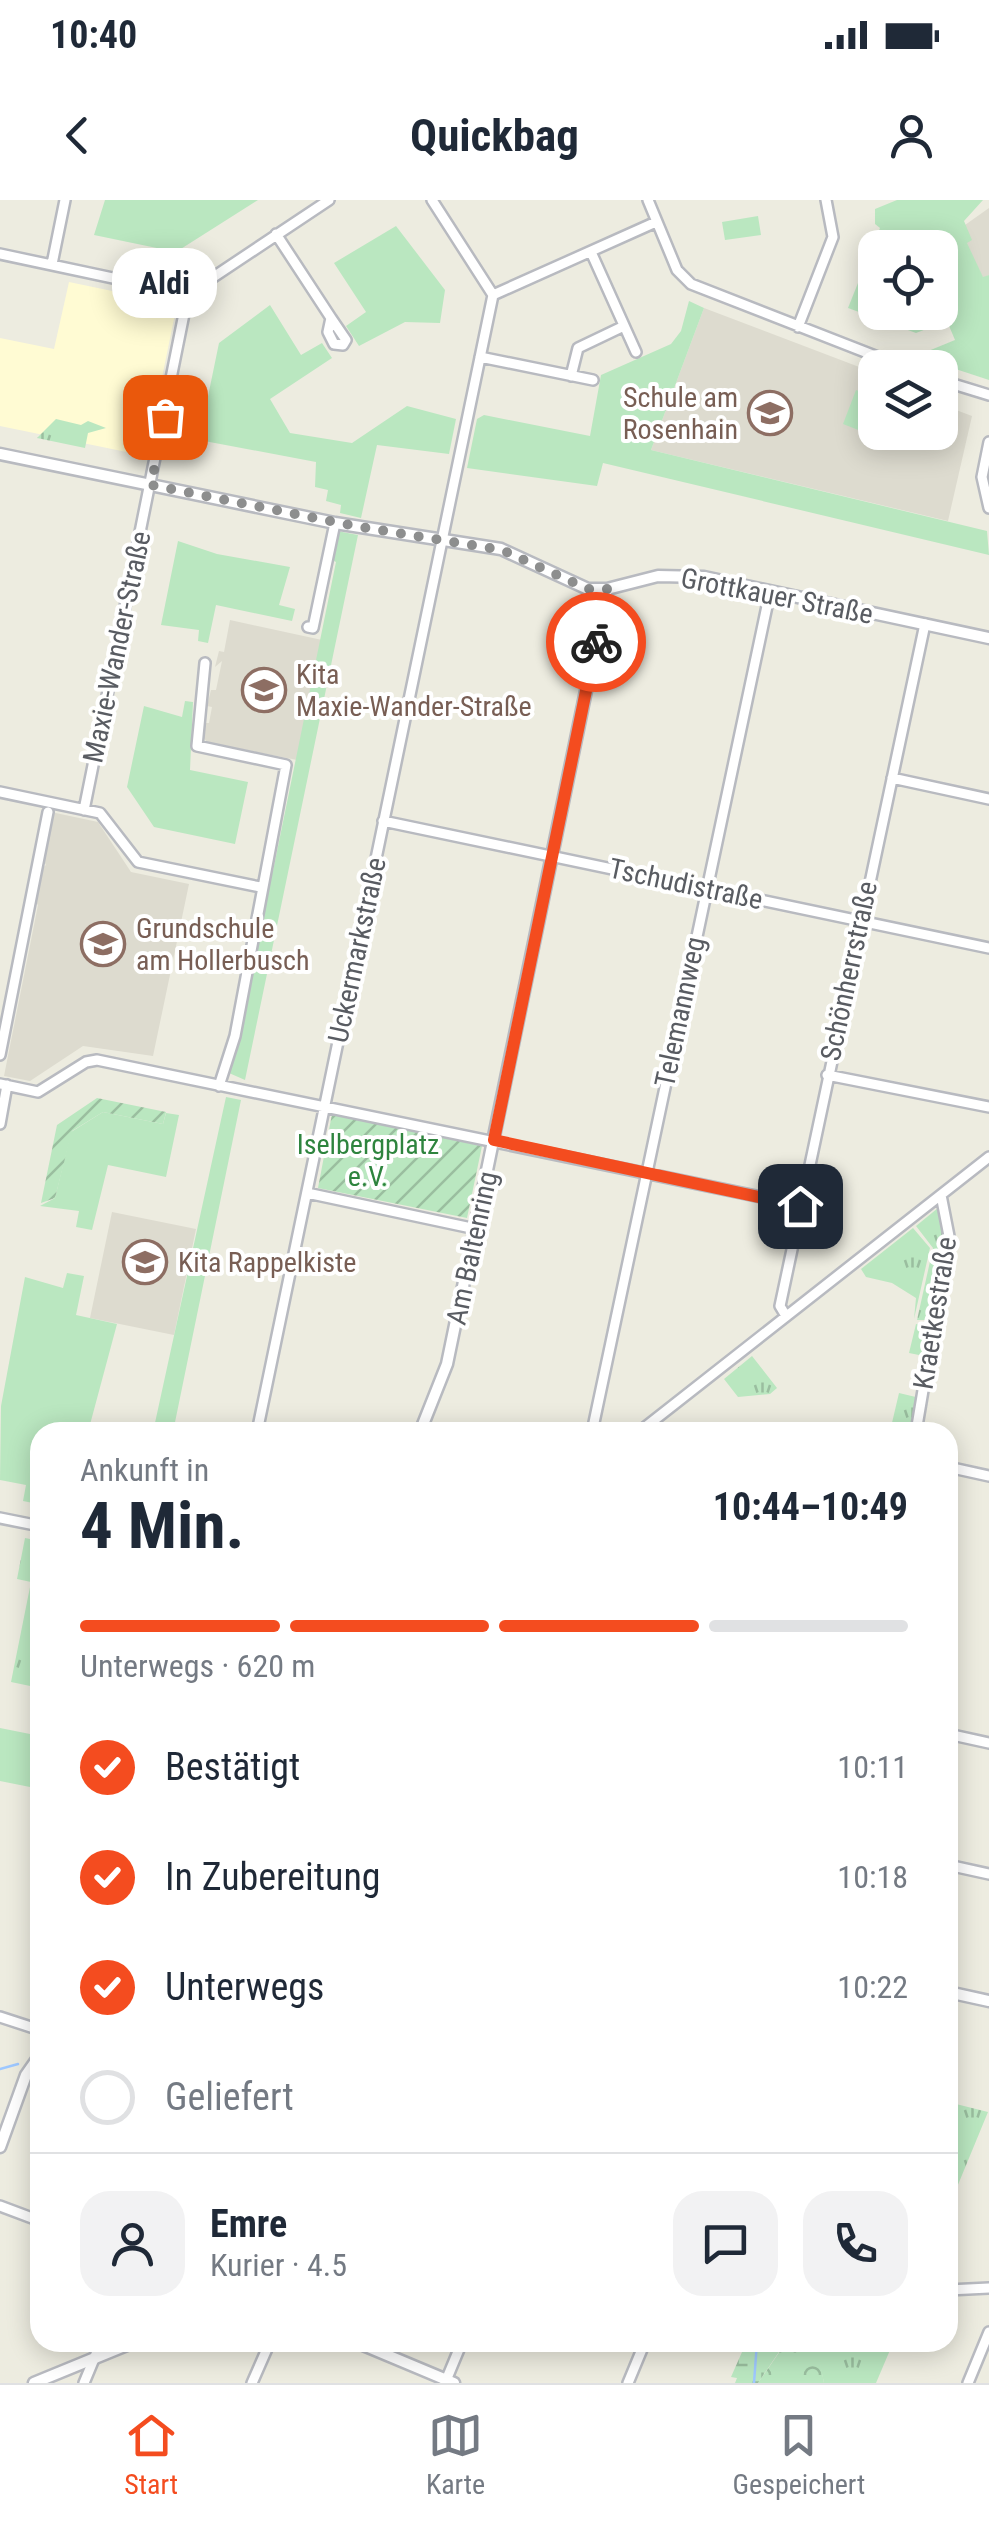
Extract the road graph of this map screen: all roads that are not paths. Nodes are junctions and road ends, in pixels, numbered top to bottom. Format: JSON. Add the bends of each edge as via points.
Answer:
{"nodes":[{"id":1,"x":65,"y":200,"type":"edge"},
{"id":2,"x":328,"y":200,"type":"edge"},
{"id":3,"x":432,"y":200,"type":"edge"},
{"id":4,"x":648,"y":200,"type":"edge"},
{"id":5,"x":826,"y":200,"type":"edge"},
{"id":6,"x":656,"y":222,"type":"junction"},
{"id":7,"x":276,"y":234,"type":"junction"},
{"id":8,"x":591,"y":252,"type":"junction"},
{"id":9,"x":0,"y":254,"type":"edge"},
{"id":10,"x":52,"y":264,"type":"junction"},
{"id":11,"x":188,"y":294,"type":"junction"},
{"id":12,"x":493,"y":295,"type":"junction"},
{"id":13,"x":330,"y":318,"type":"dead end"},
{"id":14,"x":624,"y":326,"type":"junction"},
{"id":15,"x":798,"y":327,"type":"junction"},
{"id":16,"x":859,"y":350,"type":"edge"},
{"id":17,"x":636,"y":352,"type":"dead end"},
{"id":18,"x":480,"y":357,"type":"junction"},
{"id":19,"x":572,"y":376,"type":"junction"},
{"id":20,"x":592,"y":380,"type":"dead end"},
{"id":21,"x":958,"y":386,"type":"edge"},
{"id":22,"x":989,"y":396,"type":"edge"},
{"id":23,"x":989,"y":442,"type":"edge"},
{"id":24,"x":0,"y":454,"type":"edge"},
{"id":25,"x":151,"y":485,"type":"junction"},
{"id":26,"x":989,"y":508,"type":"edge"},
{"id":27,"x":336,"y":523,"type":"junction"},
{"id":28,"x":442,"y":538,"type":"junction"},
{"id":29,"x":607,"y":589,"type":"junction"},
{"id":30,"x":770,"y":592,"type":"junction"},
{"id":31,"x":925,"y":624,"type":"junction"},
{"id":32,"x":308,"y":627,"type":"dead end"},
{"id":33,"x":989,"y":638,"type":"edge"},
{"id":34,"x":205,"y":663,"type":"dead end"},
{"id":35,"x":892,"y":778,"type":"junction"},
{"id":36,"x":0,"y":792,"type":"edge"},
{"id":37,"x":989,"y":799,"type":"edge"},
{"id":38,"x":84,"y":810,"type":"junction"},
{"id":39,"x":48,"y":812,"type":"dead end"},
{"id":40,"x":383,"y":821,"type":"junction"},
{"id":41,"x":553,"y":856,"type":"junction"},
{"id":42,"x":260,"y":888,"type":"junction"},
{"id":43,"x":706,"y":888,"type":"junction"},
{"id":44,"x":860,"y":921,"type":"junction"},
{"id":45,"x":989,"y":948,"type":"edge"},
{"id":46,"x":0,"y":1055,"type":"edge"},
{"id":47,"x":827,"y":1075,"type":"junction"},
{"id":48,"x":4,"y":1084,"type":"edge"},
{"id":49,"x":220,"y":1086,"type":"junction"},
{"id":50,"x":325,"y":1106,"type":"junction"},
{"id":51,"x":989,"y":1107,"type":"edge"},
{"id":52,"x":0,"y":1124,"type":"edge"},
{"id":53,"x":494,"y":1140,"type":"junction"},
{"id":54,"x":989,"y":1157,"type":"edge"},
{"id":55,"x":646,"y":1172,"type":"junction"},
{"id":56,"x":306,"y":1194,"type":"junction"},
{"id":57,"x":941,"y":1195,"type":"junction"},
{"id":58,"x":800,"y":1206,"type":"junction"},
{"id":59,"x":476,"y":1229,"type":"junction"},
{"id":60,"x":786,"y":1316,"type":"junction"},
{"id":61,"x":259,"y":1422,"type":"edge"},
{"id":62,"x":425,"y":1422,"type":"edge"},
{"id":63,"x":594,"y":1422,"type":"edge"},
{"id":64,"x":651,"y":1422,"type":"edge"},
{"id":65,"x":918,"y":1422,"type":"edge"},
{"id":66,"x":958,"y":1470,"type":"edge"},
{"id":67,"x":989,"y":1476,"type":"edge"},
{"id":68,"x":0,"y":1518,"type":"edge"},
{"id":69,"x":30,"y":1524,"type":"edge"},
{"id":70,"x":958,"y":1736,"type":"edge"},
{"id":71,"x":989,"y":1743,"type":"edge"},
{"id":72,"x":958,"y":1867,"type":"edge"},
{"id":73,"x":989,"y":1874,"type":"edge"},
{"id":74,"x":958,"y":1994,"type":"edge"},
{"id":75,"x":989,"y":2001,"type":"edge"},
{"id":76,"x":0,"y":2017,"type":"edge"},
{"id":77,"x":30,"y":2027,"type":"edge"},
{"id":78,"x":30,"y":2069,"type":"edge"},
{"id":79,"x":0,"y":2147,"type":"edge"},
{"id":80,"x":0,"y":2206,"type":"edge"},
{"id":81,"x":30,"y":2217,"type":"edge"},
{"id":82,"x":989,"y":2288,"type":"edge"},
{"id":83,"x":958,"y":2290,"type":"edge"},
{"id":84,"x":989,"y":2332,"type":"edge"},
{"id":85,"x":97,"y":2352,"type":"edge"},
{"id":86,"x":109,"y":2352,"type":"edge"},
{"id":87,"x":266,"y":2352,"type":"edge"},
{"id":88,"x":379,"y":2352,"type":"edge"},
{"id":89,"x":459,"y":2352,"type":"edge"},
{"id":90,"x":642,"y":2352,"type":"edge"},
{"id":91,"x":94,"y":2358,"type":"junction"},
{"id":92,"x":449,"y":2382,"type":"edge"},
{"id":93,"x":34,"y":2383,"type":"edge"},
{"id":94,"x":84,"y":2383,"type":"edge"},
{"id":95,"x":252,"y":2383,"type":"edge"},
{"id":96,"x":628,"y":2383,"type":"edge"},
{"id":97,"x":968,"y":2383,"type":"edge"}],
"edges":[{"from":1,"to":10,"type":"street"},
{"from":2,"to":7,"type":"street"},
{"from":3,"to":12,"type":"street"},
{"from":4,"to":6,"type":"street"},
{"from":5,"to":15,"type":"street","via":[[832,237]]},
{"from":6,"to":8,"type":"street"},
{"from":6,"to":15,"type":"street","via":[[676,270],[691,284]]},
{"from":7,"to":11,"type":"street"},
{"from":7,"to":13,"type":"street"},
{"from":8,"to":12,"type":"street"},
{"from":8,"to":14,"type":"street"},
{"from":9,"to":10,"type":"street"},
{"from":10,"to":11,"type":"street"},
{"from":11,"to":25,"type":"street","name":"Maxie-Wander-Straße"},
{"from":12,"to":18,"type":"street","name":"Uckermarkstraße"},
{"from":14,"to":17,"type":"street"},
{"from":14,"to":19,"type":"street","via":[[578,348]]},
{"from":15,"to":16,"type":"street"},
{"from":18,"to":19,"type":"street"},
{"from":18,"to":28,"type":"street","name":"Uckermarkstraße"},
{"from":19,"to":20,"type":"street"},
{"from":21,"to":22,"type":"street"},
{"from":23,"to":26,"type":"street","via":[[982,477]]},
{"from":24,"to":25,"type":"street","name":"Grottkauer Straße"},
{"from":25,"to":27,"type":"street","name":"Grottkauer Straße"},
{"from":25,"to":38,"type":"street","name":"Maxie-Wander-Straße"},
{"from":27,"to":28,"type":"street","name":"Grottkauer Straße"},
{"from":27,"to":32,"type":"street","via":[[313,628]]},
{"from":28,"to":29,"type":"street","name":"Grottkauer Straße","via":[[502,550],[588,589]]},
{"from":28,"to":40,"type":"street","name":"Uckermarkstraße"},
{"from":29,"to":30,"type":"street","name":"Grottkauer Straße","via":[[682,575]]},
{"from":29,"to":41,"type":"street","name":"Am Baltenring"},
{"from":30,"to":31,"type":"street","name":"Grottkauer Straße"},
{"from":30,"to":43,"type":"street","name":"Telemannweg"},
{"from":31,"to":33,"type":"street","name":"Grottkauer Straße"},
{"from":31,"to":35,"type":"street","name":"Schönherrstraße"},
{"from":34,"to":42,"type":"street","via":[[197,746],[286,765]]},
{"from":35,"to":37,"type":"street"},
{"from":35,"to":44,"type":"street","name":"Schönherrstraße"},
{"from":36,"to":38,"type":"street"},
{"from":38,"to":42,"type":"street","via":[[105,816],[138,862]]},
{"from":39,"to":46,"type":"street"},
{"from":40,"to":41,"type":"street","name":"Tschudistraße"},
{"from":40,"to":50,"type":"street","name":"Uckermarkstraße"},
{"from":41,"to":43,"type":"street","name":"Tschudistraße"},
{"from":41,"to":53,"type":"street","name":"Am Baltenring"},
{"from":42,"to":49,"type":"street"},
{"from":43,"to":44,"type":"street","name":"Tschudistraße"},
{"from":43,"to":55,"type":"street","name":"Telemannweg"},
{"from":44,"to":45,"type":"street","name":"Tschudistraße"},
{"from":44,"to":47,"type":"street","name":"Schönherrstraße"},
{"from":47,"to":51,"type":"street"},
{"from":47,"to":58,"type":"street","name":"Schönherrstraße"},
{"from":48,"to":49,"type":"street","via":[[38,1092],[97,1060]]},
{"from":48,"to":52,"type":"street"},
{"from":49,"to":50,"type":"street"},
{"from":50,"to":53,"type":"street"},
{"from":50,"to":56,"type":"street","name":"Uckermarkstraße"},
{"from":53,"to":55,"type":"street"},
{"from":53,"to":59,"type":"street","name":"Am Baltenring"},
{"from":54,"to":57,"type":"street"},
{"from":55,"to":58,"type":"street"},
{"from":55,"to":63,"type":"street","name":"Telemannweg"},
{"from":56,"to":59,"type":"street"},
{"from":56,"to":61,"type":"street","name":"Uckermarkstraße"},
{"from":57,"to":60,"type":"street"},
{"from":57,"to":65,"type":"street","name":"Kraetkestraße","via":[[949,1236]]},
{"from":58,"to":60,"type":"street","name":"Schönherrstraße","via":[[780,1306]]},
{"from":59,"to":62,"type":"street","name":"Am Baltenring","via":[[443,1382]]},
{"from":60,"to":64,"type":"street"},
{"from":66,"to":67,"type":"street"},
{"from":68,"to":69,"type":"street"},
{"from":70,"to":71,"type":"street"},
{"from":72,"to":73,"type":"street"},
{"from":74,"to":75,"type":"street"},
{"from":76,"to":77,"type":"street"},
{"from":78,"to":79,"type":"street"},
{"from":80,"to":81,"type":"street"},
{"from":82,"to":83,"type":"street"},
{"from":84,"to":97,"type":"street"},
{"from":85,"to":91,"type":"street"},
{"from":86,"to":91,"type":"street"},
{"from":87,"to":95,"type":"street"},
{"from":88,"to":92,"type":"street"},
{"from":89,"to":92,"type":"street"},
{"from":90,"to":96,"type":"street"},
{"from":91,"to":93,"type":"street"},
{"from":91,"to":94,"type":"street"}]}
